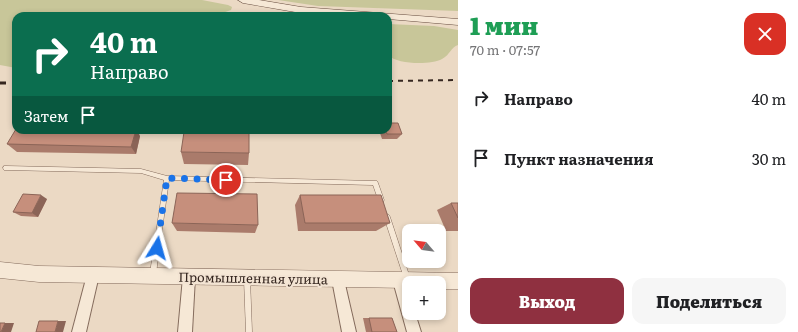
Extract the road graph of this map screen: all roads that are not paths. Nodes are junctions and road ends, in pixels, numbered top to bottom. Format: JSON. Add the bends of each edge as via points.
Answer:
{"nodes":[{"id":1,"x":243,"y":0,"type":"edge"},
{"id":2,"x":330,"y":12,"type":"edge"},
{"id":3,"x":392,"y":16,"type":"edge"},
{"id":4,"x":458,"y":22,"type":"edge"},
{"id":5,"x":6,"y":168,"type":"dead end"},
{"id":6,"x":167,"y":178,"type":"junction"},
{"id":7,"x":383,"y":205,"type":"edge"},
{"id":8,"x":385,"y":213,"type":"edge"},
{"id":9,"x":0,"y":270,"type":"edge"},
{"id":10,"x":93,"y":275,"type":"junction"},
{"id":11,"x":153,"y":276,"type":"junction"},
{"id":12,"x":188,"y":277,"type":"junction"},
{"id":13,"x":402,"y":277,"type":"edge"},
{"id":14,"x":247,"y":278,"type":"junction"},
{"id":15,"x":338,"y":280,"type":"junction"},
{"id":16,"x":402,"y":281,"type":"edge"},
{"id":17,"x":446,"y":281,"type":"edge"},
{"id":18,"x":458,"y":281,"type":"edge"},
{"id":19,"x":411,"y":320,"type":"edge"},
{"id":20,"x":79,"y":332,"type":"edge"},
{"id":21,"x":185,"y":332,"type":"edge"},
{"id":22,"x":249,"y":332,"type":"edge"},
{"id":23,"x":349,"y":332,"type":"edge"},
{"id":24,"x":414,"y":332,"type":"edge"}],
"edges":[{"from":1,"to":2,"type":"main road"},
{"from":3,"to":4,"type":"main road"},
{"from":5,"to":6,"type":"lane","via":[[141,171]]},
{"from":6,"to":7,"type":"lane","via":[[375,182]]},
{"from":6,"to":11,"type":"lane"},
{"from":8,"to":13,"type":"lane"},
{"from":9,"to":10,"type":"street","name":"Промышленная улица"},
{"from":10,"to":11,"type":"street","name":"Промышленная улица"},
{"from":10,"to":20,"type":"street"},
{"from":11,"to":12,"type":"street","name":"Промышленная улица"},
{"from":12,"to":14,"type":"street","name":"Промышленная улица"},
{"from":12,"to":21,"type":"street"},
{"from":14,"to":15,"type":"street","name":"Промышленная улица"},
{"from":14,"to":22,"type":"lane"},
{"from":15,"to":16,"type":"street","name":"Промышленная улица"},
{"from":15,"to":23,"type":"street"},
{"from":17,"to":18,"type":"street","name":"Промышленная улица"},
{"from":19,"to":24,"type":"street"}]}
